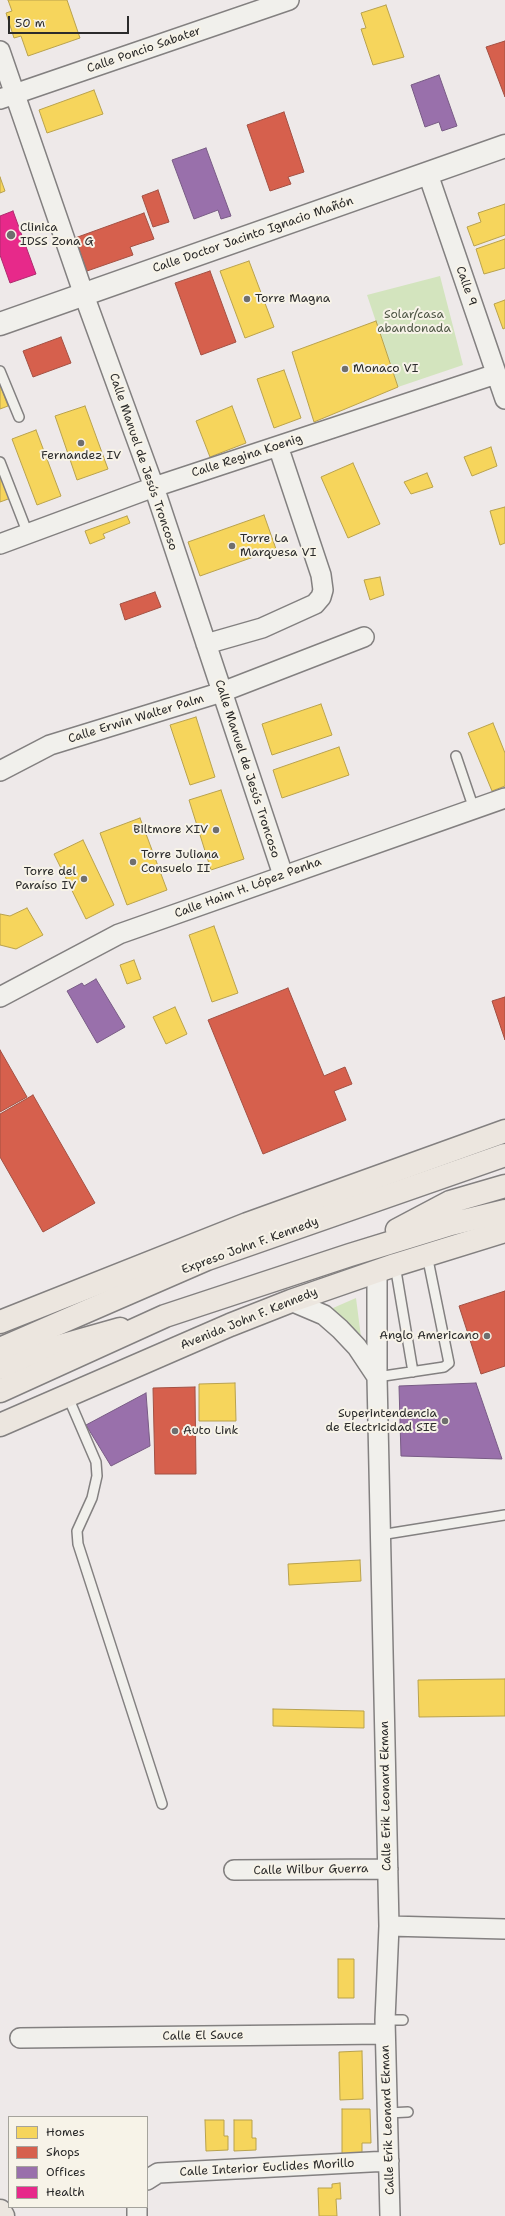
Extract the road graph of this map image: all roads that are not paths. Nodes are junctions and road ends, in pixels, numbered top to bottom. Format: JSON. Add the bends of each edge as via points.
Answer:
{"nodes":[{"id":1,"x":288,"y":0,"type":"edge"},
{"id":2,"x":0,"y":51,"type":"edge"},
{"id":3,"x":8,"y":97,"type":"edge"},
{"id":4,"x":505,"y":146,"type":"edge"},
{"id":5,"x":428,"y":174,"type":"junction"},
{"id":6,"x":84,"y":295,"type":"junction"},
{"id":7,"x":0,"y":324,"type":"edge"},
{"id":8,"x":0,"y":371,"type":"edge"},
{"id":9,"x":496,"y":374,"type":"junction"},
{"id":10,"x":505,"y":399,"type":"edge"},
{"id":11,"x":19,"y":417,"type":"dead end"},
{"id":12,"x":278,"y":446,"type":"junction"},
{"id":13,"x":0,"y":462,"type":"edge"},
{"id":14,"x":154,"y":487,"type":"junction"},
{"id":15,"x":28,"y":534,"type":"junction"},
{"id":16,"x":0,"y":544,"type":"edge"},
{"id":17,"x":364,"y":637,"type":"dead end"},
{"id":18,"x":206,"y":644,"type":"junction"},
{"id":19,"x":222,"y":692,"type":"junction"},
{"id":20,"x":456,"y":756,"type":"dead end"},
{"id":21,"x":0,"y":771,"type":"edge"},
{"id":22,"x":505,"y":798,"type":"edge"},
{"id":23,"x":474,"y":809,"type":"junction"},
{"id":24,"x":283,"y":875,"type":"junction"},
{"id":25,"x":0,"y":997,"type":"edge"},
{"id":26,"x":505,"y":1131,"type":"edge"},
{"id":27,"x":505,"y":1155,"type":"edge"},
{"id":28,"x":498,"y":1188,"type":"edge"},
{"id":29,"x":505,"y":1211,"type":"edge"},
{"id":30,"x":505,"y":1231,"type":"edge"},
{"id":31,"x":350,"y":1255,"type":"junction"},
{"id":32,"x":427,"y":1255,"type":"junction"},
{"id":33,"x":386,"y":1269,"type":"junction"},
{"id":34,"x":290,"y":1301,"type":"junction"},
{"id":35,"x":165,"y":1316,"type":"junction"},
{"id":36,"x":0,"y":1322,"type":"edge"},
{"id":37,"x":0,"y":1349,"type":"edge"},
{"id":38,"x":0,"y":1368,"type":"edge"},
{"id":39,"x":413,"y":1372,"type":"junction"},
{"id":40,"x":377,"y":1377,"type":"junction"},
{"id":41,"x":91,"y":1386,"type":"junction"},
{"id":42,"x":0,"y":1391,"type":"edge"},
{"id":43,"x":68,"y":1397,"type":"junction"},
{"id":44,"x":0,"y":1425,"type":"edge"},
{"id":45,"x":0,"y":1430,"type":"edge"},
{"id":46,"x":505,"y":1515,"type":"edge"},
{"id":47,"x":380,"y":1535,"type":"junction"},
{"id":48,"x":162,"y":1804,"type":"dead end"},
{"id":49,"x":388,"y":1869,"type":"junction"},
{"id":50,"x":234,"y":1870,"type":"dead end"},
{"id":51,"x":389,"y":1926,"type":"junction"},
{"id":52,"x":505,"y":1929,"type":"edge"},
{"id":53,"x":391,"y":2024,"type":"junction"},
{"id":54,"x":20,"y":2038,"type":"dead end"},
{"id":55,"x":408,"y":2112,"type":"dead end"},
{"id":56,"x":388,"y":2113,"type":"junction"},
{"id":57,"x":389,"y":2161,"type":"junction"},
{"id":58,"x":148,"y":2179,"type":"edge"},
{"id":59,"x":0,"y":2211,"type":"edge"},
{"id":60,"x":3,"y":2216,"type":"edge"},
{"id":61,"x":390,"y":2216,"type":"edge"}],
"edges":[{"from":1,"to":3,"type":"street","name":"Calle Poncio Sabater"},
{"from":2,"to":3,"type":"street","name":"Calle Manuel de Jesús Troncoso"},
{"from":3,"to":6,"type":"street","name":"Calle Manuel de Jesús Troncoso"},
{"from":4,"to":5,"type":"street","name":"Calle Doctor Jacinto Ignacio Mañón"},
{"from":5,"to":6,"type":"street","name":"Calle Doctor Jacinto Ignacio Mañón"},
{"from":5,"to":9,"type":"street","name":"Calle 9"},
{"from":6,"to":7,"type":"street","name":"Calle Doctor Jacinto Ignacio Mañón"},
{"from":6,"to":14,"type":"street","name":"Calle Manuel de Jesús Troncoso"},
{"from":8,"to":11,"type":"lane"},
{"from":9,"to":10,"type":"street","name":"Calle 9"},
{"from":9,"to":12,"type":"street","name":"Calle Regina Koenig"},
{"from":12,"to":14,"type":"street","name":"Calle Regina Koenig"},
{"from":12,"to":18,"type":"street","via":[[321,575],[321,598],[315,604],[262,628]]},
{"from":13,"to":15,"type":"lane"},
{"from":14,"to":15,"type":"street","name":"Calle Regina Koenig"},
{"from":14,"to":18,"type":"street","name":"Calle Manuel de Jesús Troncoso"},
{"from":15,"to":16,"type":"street","name":"Calle Regina Koenig"},
{"from":17,"to":19,"type":"street","name":"Calle Erwin Walter Palm"},
{"from":18,"to":19,"type":"street","name":"Calle Manuel de Jesús Troncoso"},
{"from":19,"to":21,"type":"street","name":"Calle Erwin Walter Palm","via":[[50,745]]},
{"from":19,"to":24,"type":"street","name":"Calle Manuel de Jesús Troncoso"},
{"from":20,"to":23,"type":"lane"},
{"from":22,"to":23,"type":"street","name":"Calle Haim H. López Penha"},
{"from":23,"to":24,"type":"street","name":"Calle Haim H. López Penha"},
{"from":24,"to":25,"type":"street","name":"Calle Haim H. López Penha","via":[[119,934]]},
{"from":26,"to":36,"type":"main road","via":[[247,1224]]},
{"from":27,"to":37,"type":"main road","name":"Expreso John F. Kennedy","via":[[207,1259]]},
{"from":28,"to":31,"type":"main road","via":[[450,1202]]},
{"from":29,"to":31,"type":"main road","via":[[451,1224]]},
{"from":30,"to":32,"type":"main road","name":"Avenida John F. Kennedy"},
{"from":31,"to":35,"type":"main road"},
{"from":32,"to":33,"type":"main road","name":"Avenida John F. Kennedy"},
{"from":32,"to":39,"type":"lane","via":[[450,1363],[444,1367]]},
{"from":33,"to":34,"type":"main road","name":"Avenida John F. Kennedy"},
{"from":33,"to":39,"type":"lane"},
{"from":33,"to":40,"type":"street","name":"Calle Erik Leonard Ekman"},
{"from":34,"to":40,"type":"street","via":[[324,1315],[357,1347]]},
{"from":34,"to":41,"type":"main road","name":"Avenida John F. Kennedy"},
{"from":35,"to":38,"type":"main road","via":[[28,1355]]},
{"from":35,"to":42,"type":"main road"},
{"from":39,"to":40,"type":"lane"},
{"from":40,"to":47,"type":"street","name":"Calle Erik Leonard Ekman"},
{"from":41,"to":43,"type":"main road"},
{"from":41,"to":44,"type":"main road","name":"Avenida John F. Kennedy"},
{"from":43,"to":45,"type":"main road"},
{"from":43,"to":48,"type":"lane","via":[[96,1462],[92,1498],[78,1531],[78,1544]]},
{"from":46,"to":47,"type":"lane"},
{"from":47,"to":49,"type":"street","name":"Calle Erik Leonard Ekman"},
{"from":49,"to":50,"type":"street","name":"Calle Wilbur Guerra"},
{"from":49,"to":51,"type":"street","name":"Calle Erik Leonard Ekman"},
{"from":51,"to":52,"type":"street"},
{"from":51,"to":53,"type":"street","name":"Calle Erik Leonard Ekman"},
{"from":53,"to":54,"type":"street","name":"Calle El Sauce"},
{"from":53,"to":56,"type":"street","name":"Calle Erik Leonard Ekman"},
{"from":55,"to":56,"type":"lane"},
{"from":56,"to":57,"type":"street","name":"Calle Erik Leonard Ekman"},
{"from":57,"to":58,"type":"street","name":"Calle Interior Euclides Morillo","via":[[158,2173]]},
{"from":57,"to":61,"type":"street","name":"Calle Erik Leonard Ekman"},
{"from":59,"to":60,"type":"main road"}]}
